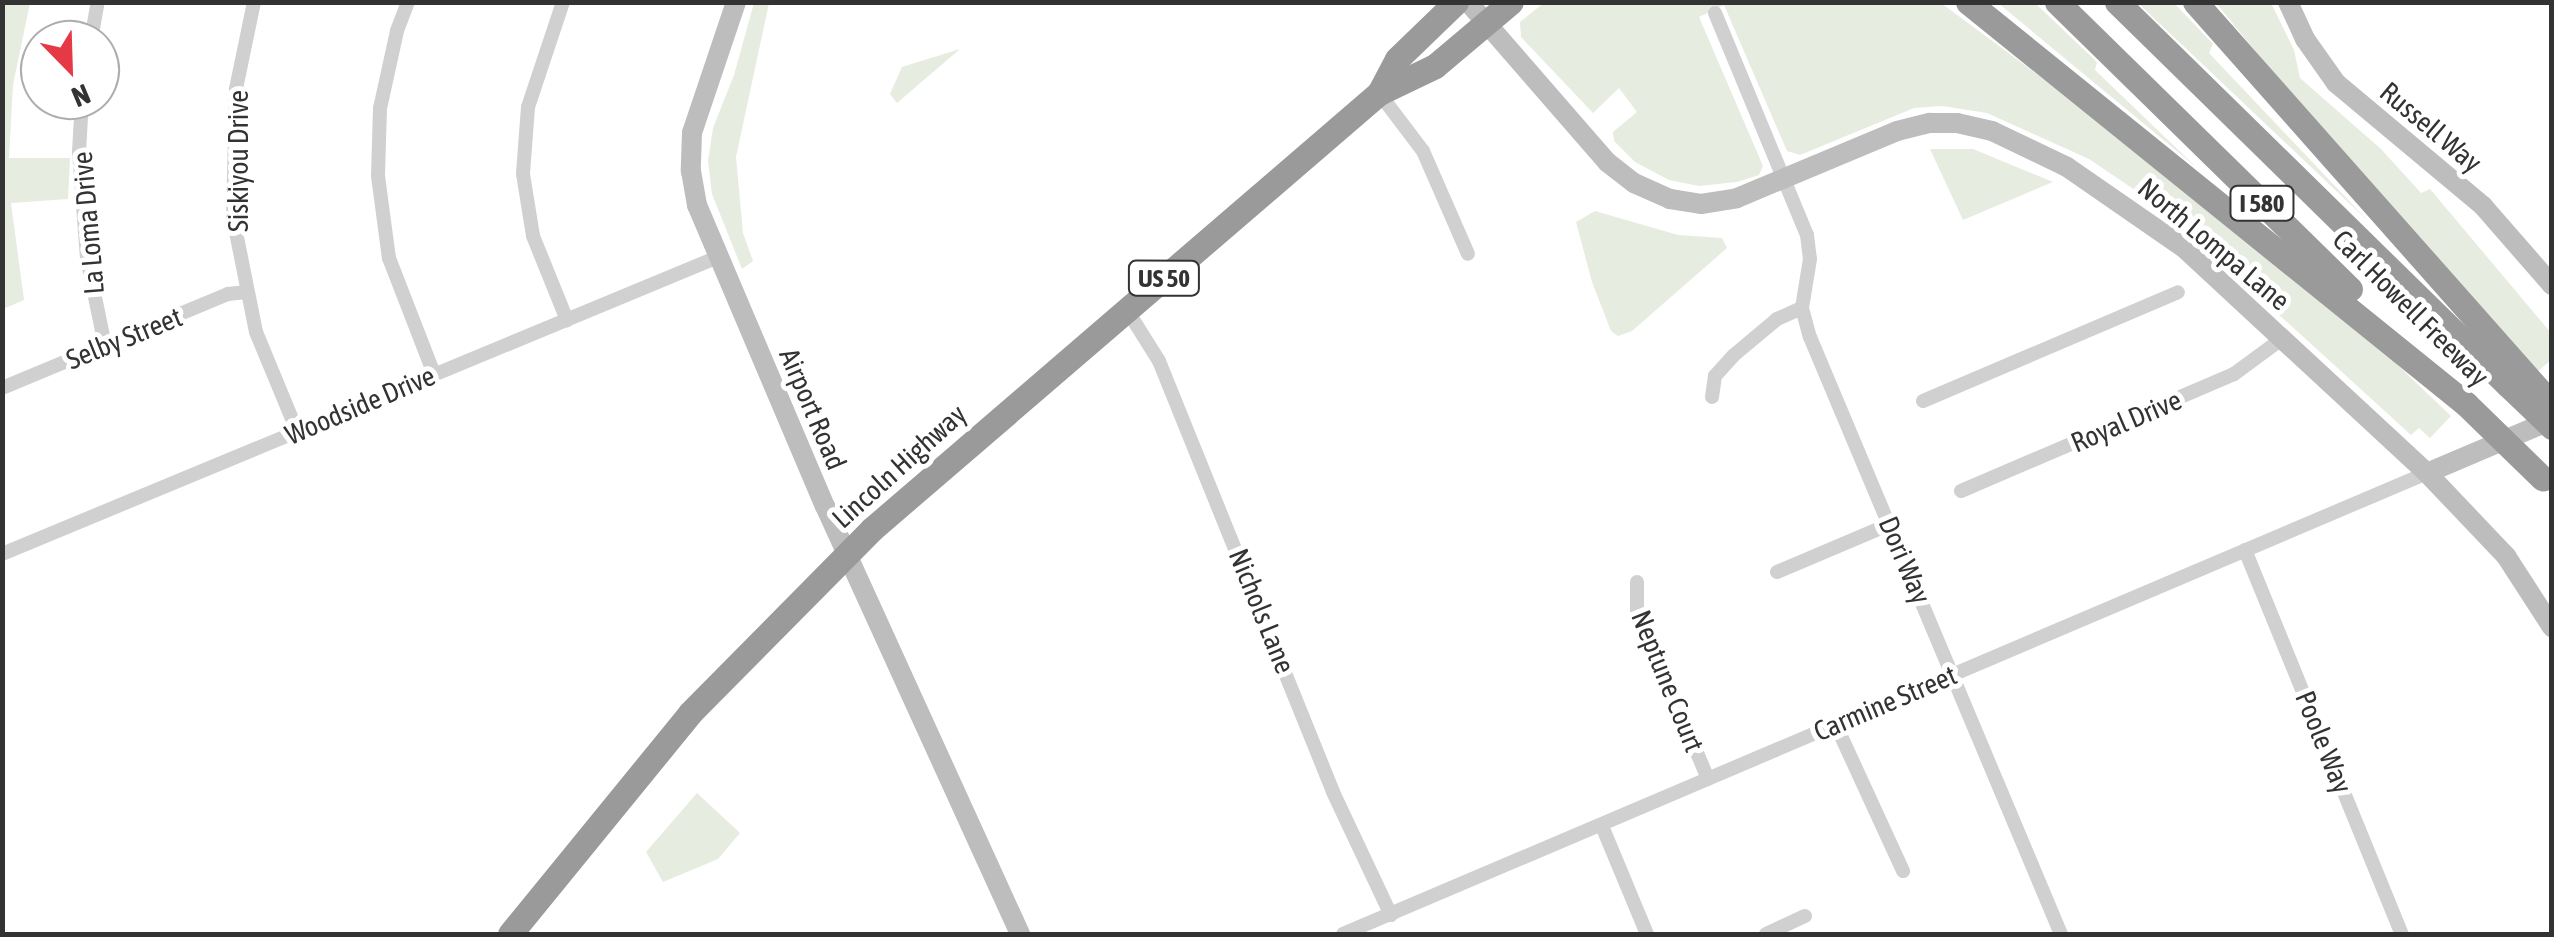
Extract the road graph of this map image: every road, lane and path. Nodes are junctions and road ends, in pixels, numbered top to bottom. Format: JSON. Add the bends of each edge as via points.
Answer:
{"nodes":[{"id":1,"x":254,"y":2,"type":"edge"},
{"id":2,"x":408,"y":2,"type":"edge"},
{"id":3,"x":564,"y":2,"type":"edge"},
{"id":4,"x":736,"y":2,"type":"edge"},
{"id":5,"x":1456,"y":2,"type":"edge"},
{"id":6,"x":1468,"y":2,"type":"edge"},
{"id":7,"x":1511,"y":2,"type":"edge"},
{"id":8,"x":1968,"y":2,"type":"edge"},
{"id":9,"x":2057,"y":2,"type":"edge"},
{"id":10,"x":2118,"y":2,"type":"edge"},
{"id":11,"x":2195,"y":2,"type":"edge"},
{"id":12,"x":2288,"y":2,"type":"edge"},
{"id":13,"x":1486,"y":14,"type":"edge"},
{"id":14,"x":1715,"y":14,"type":"dead end"},
{"id":15,"x":1378,"y":93,"type":"junction"},
{"id":16,"x":81,"y":120,"type":"edge"},
{"id":17,"x":1786,"y":180,"type":"junction"},
{"id":18,"x":1468,"y":254,"type":"dead end"},
{"id":19,"x":718,"y":256,"type":"junction"},
{"id":20,"x":2552,"y":285,"type":"edge"},
{"id":21,"x":246,"y":292,"type":"junction"},
{"id":22,"x":2178,"y":292,"type":"dead end"},
{"id":23,"x":1802,"y":308,"type":"junction"},
{"id":24,"x":1127,"y":310,"type":"junction"},
{"id":25,"x":566,"y":320,"type":"junction"},
{"id":26,"x":2283,"y":338,"type":"junction"},
{"id":27,"x":105,"y":346,"type":"junction"},
{"id":28,"x":434,"y":374,"type":"junction"},
{"id":29,"x":2517,"y":381,"type":"junction"},
{"id":30,"x":2,"y":388,"type":"edge"},
{"id":31,"x":1712,"y":396,"type":"dead end"},
{"id":32,"x":1923,"y":402,"type":"dead end"},
{"id":33,"x":2466,"y":404,"type":"junction"},
{"id":34,"x":2552,"y":405,"type":"edge"},
{"id":35,"x":2552,"y":424,"type":"edge"},
{"id":36,"x":297,"y":431,"type":"junction"},
{"id":37,"x":2427,"y":473,"type":"junction"},
{"id":38,"x":2547,"y":484,"type":"edge"},
{"id":39,"x":1961,"y":490,"type":"dead end"},
{"id":40,"x":1890,"y":524,"type":"junction"},
{"id":41,"x":2245,"y":550,"type":"junction"},
{"id":42,"x":848,"y":551,"type":"junction"},
{"id":43,"x":2,"y":554,"type":"edge"},
{"id":44,"x":1777,"y":572,"type":"dead end"},
{"id":45,"x":1637,"y":582,"type":"dead end"},
{"id":46,"x":2552,"y":627,"type":"edge"},
{"id":47,"x":1952,"y":674,"type":"junction"},
{"id":48,"x":1836,"y":723,"type":"junction"},
{"id":49,"x":1708,"y":779,"type":"junction"},
{"id":50,"x":1602,"y":826,"type":"junction"},
{"id":51,"x":1903,"y":871,"type":"dead end"},
{"id":52,"x":1390,"y":915,"type":"junction"},
{"id":53,"x":1805,"y":916,"type":"dead end"},
{"id":54,"x":510,"y":934,"type":"edge"},
{"id":55,"x":1020,"y":934,"type":"edge"},
{"id":56,"x":1343,"y":934,"type":"edge"},
{"id":57,"x":1647,"y":934,"type":"edge"},
{"id":58,"x":1766,"y":934,"type":"edge"},
{"id":59,"x":2061,"y":934,"type":"edge"},
{"id":60,"x":2402,"y":934,"type":"edge"}],
"edges":[{"from":1,"to":21,"type":"street","name":"Siskiyou Drive","via":[[236,89],[232,154]]},
{"from":2,"to":28,"type":"street","via":[[383,94],[378,176],[396,282]]},
{"from":3,"to":25,"type":"street","via":[[534,82],[523,156],[534,236]]},
{"from":4,"to":19,"type":"street","name":"Airport Road","via":[[691,144],[694,194]]},
{"from":5,"to":15,"type":"highway","name":"Lincoln Highway","number":"US 50","via":[[1397,59]]},
{"from":6,"to":13,"type":"street","name":"North Lompa Lane"},
{"from":7,"to":13,"type":"highway","number":"US 50"},
{"from":8,"to":33,"type":"highway"},
{"from":9,"to":33,"type":"highway","name":"Carl Howell Freeway","number":"I 580"},
{"from":10,"to":29,"type":"highway","name":"Carl Howell Freeway","number":"I 580"},
{"from":11,"to":29,"type":"highway"},
{"from":12,"to":20,"type":"street","name":"Russell Way","via":[[2336,82],[2483,206]]},
{"from":13,"to":15,"type":"highway","name":"Lincoln Highway","number":"US 50","via":[[1427,71]]},
{"from":13,"to":17,"type":"street","name":"North Lompa Lane","via":[[1596,152],[1644,189],[1684,203],[1713,203]]},
{"from":14,"to":17,"type":"street","name":"Dori Way"},
{"from":15,"to":18,"type":"street","via":[[1423,151]]},
{"from":15,"to":24,"type":"highway","name":"Lincoln Highway","number":"US 50"},
{"from":16,"to":27,"type":"street","name":"La Loma Drive","via":[[86,258]]},
{"from":17,"to":23,"type":"street","name":"Dori Way","via":[[1810,251]]},
{"from":17,"to":26,"type":"street","name":"North Lompa Lane","via":[[1918,125],[1957,123],[1992,131],[2138,212]]},
{"from":19,"to":25,"type":"street","name":"Woodside Drive"},
{"from":19,"to":42,"type":"street","name":"Airport Road"},
{"from":21,"to":27,"type":"street","name":"Selby Street"},
{"from":21,"to":36,"type":"street","name":"Siskiyou Drive"},
{"from":22,"to":32,"type":"street"},
{"from":23,"to":31,"type":"street","via":[[1770,324],[1725,364]]},
{"from":23,"to":40,"type":"street","name":"Dori Way"},
{"from":24,"to":42,"type":"highway","name":"Lincoln Highway","number":"US 50"},
{"from":24,"to":52,"type":"street","name":"Nichols Lane","via":[[1158,361],[1333,792]]},
{"from":25,"to":28,"type":"street","name":"Woodside Drive"},
{"from":26,"to":37,"type":"street","name":"North Lompa Lane"},
{"from":26,"to":39,"type":"street","name":"Royal Drive","via":[[2225,378]]},
{"from":27,"to":30,"type":"street","name":"Selby Street"},
{"from":28,"to":36,"type":"street","name":"Woodside Drive"},
{"from":29,"to":34,"type":"highway"},
{"from":29,"to":35,"type":"highway","name":"Carl Howell Freeway","number":"I 580","bridge":true},
{"from":33,"to":38,"type":"highway","name":"Carl Howell Freeway","number":"I 580","bridge":true},
{"from":35,"to":37,"type":"street"},
{"from":36,"to":43,"type":"street","name":"Woodside Drive"},
{"from":37,"to":41,"type":"street","name":"Carmine Street"},
{"from":37,"to":46,"type":"street","name":"North Lompa Lane","via":[[2506,556]]},
{"from":40,"to":44,"type":"street"},
{"from":40,"to":47,"type":"street","name":"Dori Way"},
{"from":41,"to":47,"type":"street","name":"Carmine Street"},
{"from":41,"to":60,"type":"street","name":"Poole Way"},
{"from":42,"to":54,"type":"highway","name":"Lincoln Highway","number":"US 50","via":[[690,713]]},
{"from":42,"to":55,"type":"street","name":"Airport Road"},
{"from":45,"to":49,"type":"street","name":"Neptune Court","via":[[1637,610]]},
{"from":47,"to":48,"type":"street","name":"Carmine Street"},
{"from":47,"to":59,"type":"street","name":"Dori Way"},
{"from":48,"to":49,"type":"street","name":"Carmine Street"},
{"from":48,"to":51,"type":"street"},
{"from":49,"to":50,"type":"street","name":"Carmine Street"},
{"from":50,"to":52,"type":"street","name":"Carmine Street"},
{"from":50,"to":57,"type":"street"},
{"from":52,"to":56,"type":"street","name":"Carmine Street"},
{"from":53,"to":58,"type":"street"}]}
